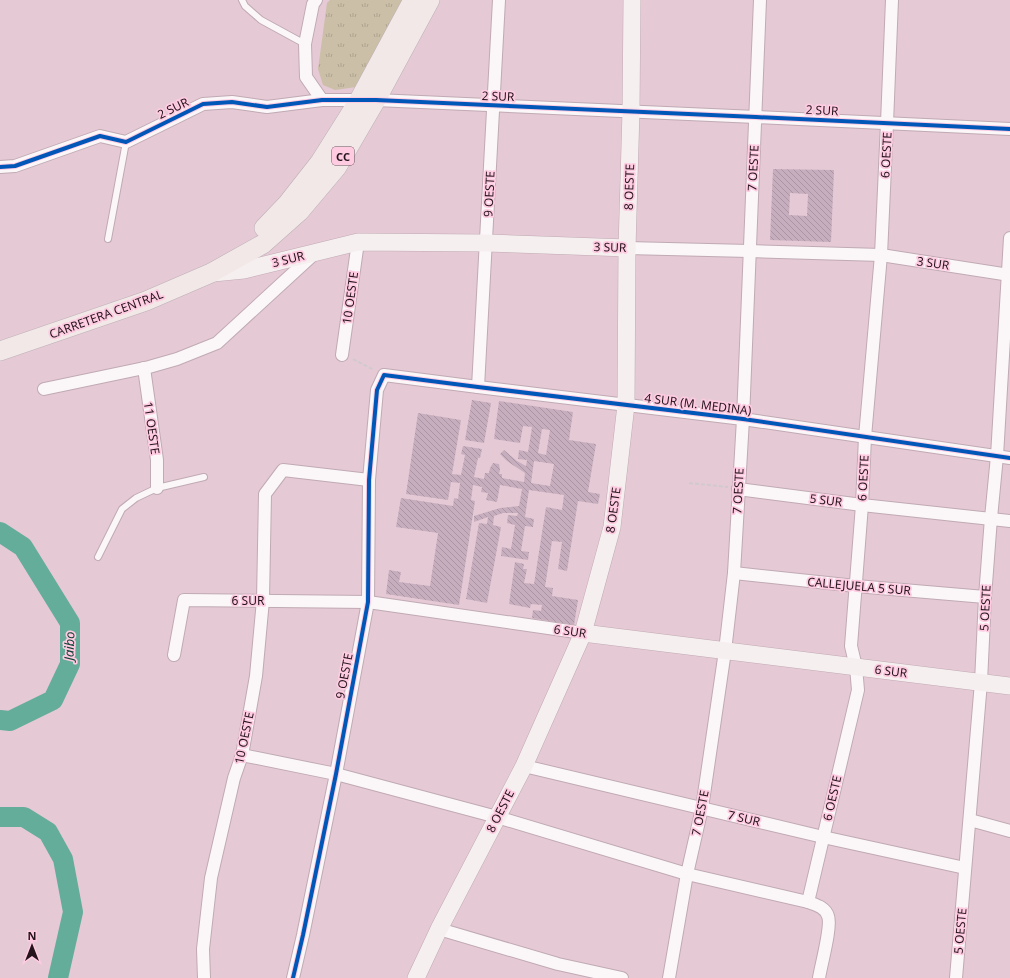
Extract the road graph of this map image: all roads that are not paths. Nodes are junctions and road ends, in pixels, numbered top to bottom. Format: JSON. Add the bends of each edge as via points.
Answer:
{"nodes":[{"id":1,"x":242,"y":0,"type":"edge"},
{"id":2,"x":316,"y":0,"type":"edge"},
{"id":3,"x":413,"y":0,"type":"edge"},
{"id":4,"x":430,"y":0,"type":"edge"},
{"id":5,"x":499,"y":0,"type":"edge"},
{"id":6,"x":632,"y":0,"type":"edge"},
{"id":7,"x":760,"y":0,"type":"edge"},
{"id":8,"x":892,"y":0,"type":"edge"},
{"id":9,"x":305,"y":44,"type":"junction"},
{"id":10,"x":322,"y":100,"type":"junction"},
{"id":11,"x":368,"y":100,"type":"junction"},
{"id":12,"x":494,"y":105,"type":"junction"},
{"id":13,"x":630,"y":111,"type":"junction"},
{"id":14,"x":756,"y":117,"type":"junction"},
{"id":15,"x":887,"y":123,"type":"junction"},
{"id":16,"x":1010,"y":129,"type":"edge"},
{"id":17,"x":126,"y":142,"type":"junction"},
{"id":18,"x":0,"y":167,"type":"edge"},
{"id":19,"x":1010,"y":238,"type":"edge"},
{"id":20,"x":108,"y":239,"type":"dead end"},
{"id":21,"x":358,"y":242,"type":"junction"},
{"id":22,"x":486,"y":243,"type":"junction"},
{"id":23,"x":627,"y":248,"type":"junction"},
{"id":24,"x":750,"y":251,"type":"junction"},
{"id":25,"x":317,"y":252,"type":"junction"},
{"id":26,"x":881,"y":255,"type":"junction"},
{"id":27,"x":211,"y":273,"type":"junction"},
{"id":28,"x":1009,"y":274,"type":"edge"},
{"id":29,"x":0,"y":351,"type":"edge"},
{"id":30,"x":342,"y":355,"type":"road end"},
{"id":31,"x":144,"y":368,"type":"junction"},
{"id":32,"x":384,"y":375,"type":"joint"},
{"id":33,"x":478,"y":387,"type":"junction"},
{"id":34,"x":44,"y":389,"type":"dead end"},
{"id":35,"x":626,"y":405,"type":"junction"},
{"id":36,"x":743,"y":419,"type":"junction"},
{"id":37,"x":865,"y":437,"type":"junction"},
{"id":38,"x":998,"y":456,"type":"junction"},
{"id":39,"x":1010,"y":458,"type":"edge"},
{"id":40,"x":204,"y":477,"type":"dead end"},
{"id":41,"x":369,"y":480,"type":"junction"},
{"id":42,"x":157,"y":488,"type":"junction"},
{"id":43,"x":738,"y":489,"type":"junction"},
{"id":44,"x":862,"y":505,"type":"junction"},
{"id":45,"x":991,"y":518,"type":"junction"},
{"id":46,"x":1010,"y":521,"type":"edge"},
{"id":47,"x":98,"y":558,"type":"dead end"},
{"id":48,"x":734,"y":574,"type":"junction"},
{"id":49,"x":856,"y":586,"type":"junction"},
{"id":50,"x":985,"y":597,"type":"junction"},
{"id":51,"x":262,"y":600,"type":"junction"},
{"id":52,"x":368,"y":602,"type":"junction"},
{"id":53,"x":583,"y":633,"type":"junction"},
{"id":54,"x":725,"y":651,"type":"junction"},
{"id":55,"x":174,"y":655,"type":"dead end"},
{"id":56,"x":856,"y":667,"type":"junction"},
{"id":57,"x":981,"y":682,"type":"junction"},
{"id":58,"x":1010,"y":686,"type":"edge"},
{"id":59,"x":242,"y":755,"type":"junction"},
{"id":60,"x":524,"y":766,"type":"junction"},
{"id":61,"x":336,"y":774,"type":"junction"},
{"id":62,"x":702,"y":808,"type":"junction"},
{"id":63,"x":497,"y":817,"type":"junction"},
{"id":64,"x":970,"y":820,"type":"junction"},
{"id":65,"x":1010,"y":831,"type":"edge"},
{"id":66,"x":823,"y":837,"type":"junction"},
{"id":67,"x":965,"y":868,"type":"junction"},
{"id":68,"x":687,"y":874,"type":"junction"},
{"id":69,"x":808,"y":902,"type":"junction"},
{"id":70,"x":440,"y":929,"type":"junction"},
{"id":71,"x":204,"y":978,"type":"edge"},
{"id":72,"x":293,"y":978,"type":"edge"},
{"id":73,"x":416,"y":978,"type":"edge"},
{"id":74,"x":622,"y":978,"type":"edge"},
{"id":75,"x":669,"y":978,"type":"edge"},
{"id":76,"x":819,"y":978,"type":"edge"},
{"id":77,"x":956,"y":978,"type":"edge"}],
"edges":[{"from":1,"to":9,"type":"lane","via":[[261,20]]},
{"from":2,"to":9,"type":"street"},
{"from":3,"to":11,"type":"main road","name":"CARRETERA CENTRAL","number":"CC"},
{"from":4,"to":11,"type":"main road","name":"CARRETERA CENTRAL","number":"CC"},
{"from":5,"to":12,"type":"street","name":"9 OESTE"},
{"from":6,"to":13,"type":"main road","name":"8 OESTE"},
{"from":7,"to":14,"type":"street","name":"7 OESTE"},
{"from":8,"to":15,"type":"street","name":"6 OESTE"},
{"from":9,"to":10,"type":"street","via":[[306,77]]},
{"from":10,"to":11,"type":"street","name":"2 SUR"},
{"from":10,"to":17,"type":"street","name":"2 SUR","via":[[267,107],[232,102],[203,104]]},
{"from":11,"to":12,"type":"street","name":"2 SUR"},
{"from":11,"to":27,"type":"main road","name":"CARRETERA CENTRAL","number":"CC","via":[[337,167],[299,212],[263,244]]},
{"from":12,"to":13,"type":"street","name":"2 SUR"},
{"from":12,"to":22,"type":"street","name":"9 OESTE"},
{"from":13,"to":14,"type":"street","name":"2 SUR"},
{"from":13,"to":23,"type":"main road","name":"8 OESTE"},
{"from":14,"to":15,"type":"street","name":"2 SUR"},
{"from":14,"to":24,"type":"street","name":"7 OESTE"},
{"from":15,"to":16,"type":"street","name":"2 SUR"},
{"from":15,"to":26,"type":"street","name":"6 OESTE"},
{"from":17,"to":18,"type":"street","via":[[100,136],[15,166]]},
{"from":17,"to":20,"type":"lane"},
{"from":19,"to":28,"type":"street","name":"5 OESTE"},
{"from":21,"to":22,"type":"main road","name":"3 SUR"},
{"from":21,"to":25,"type":"main road","name":"3 SUR"},
{"from":21,"to":30,"type":"street","name":"10 OESTE"},
{"from":22,"to":23,"type":"main road","name":"3 SUR"},
{"from":22,"to":33,"type":"street","name":"9 OESTE"},
{"from":23,"to":24,"type":"street","name":"3 SUR"},
{"from":23,"to":35,"type":"main road","name":"8 OESTE"},
{"from":24,"to":26,"type":"street","name":"3 SUR"},
{"from":24,"to":36,"type":"street","name":"7 OESTE"},
{"from":25,"to":27,"type":"main road","name":"3 SUR","via":[[244,270]]},
{"from":25,"to":31,"type":"street","via":[[217,343],[177,359]]},
{"from":26,"to":28,"type":"street","name":"3 SUR"},
{"from":26,"to":37,"type":"street","name":"6 OESTE"},
{"from":27,"to":29,"type":"main road","name":"CARRETERA CENTRAL","number":"CC","via":[[146,301]]},
{"from":28,"to":38,"type":"street","name":"5 OESTE"},
{"from":31,"to":34,"type":"street"},
{"from":31,"to":42,"type":"street","name":"11 OESTE","via":[[157,460]]},
{"from":32,"to":33,"type":"street","name":"4 SUR (M. MEDINA)"},
{"from":32,"to":41,"type":"street","name":"9 OESTE","via":[[377,390]]},
{"from":33,"to":35,"type":"street","name":"4 SUR (M. MEDINA)"},
{"from":35,"to":36,"type":"street","name":"4 SUR (M. MEDINA)"},
{"from":35,"to":53,"type":"main road","name":"8 OESTE","via":[[612,527]]},
{"from":36,"to":37,"type":"street","name":"4 SUR (M. MEDINA)"},
{"from":36,"to":43,"type":"street","name":"7 OESTE"},
{"from":37,"to":38,"type":"street","name":"4 SUR (M. MEDINA)"},
{"from":37,"to":44,"type":"street","name":"6 OESTE"},
{"from":38,"to":39,"type":"street","name":"4 SUR (M. MEDINA)"},
{"from":38,"to":45,"type":"street","name":"5 OESTE"},
{"from":40,"to":42,"type":"lane"},
{"from":41,"to":51,"type":"street","name":"10 OESTE","via":[[283,470],[265,494]]},
{"from":41,"to":52,"type":"street","name":"9 OESTE"},
{"from":42,"to":47,"type":"lane","via":[[136,498],[122,509]]},
{"from":43,"to":44,"type":"street","name":"5 SUR"},
{"from":43,"to":48,"type":"street","name":"7 OESTE"},
{"from":44,"to":45,"type":"street","name":"5 SUR"},
{"from":44,"to":49,"type":"street","name":"6 OESTE"},
{"from":45,"to":46,"type":"street","name":"5 SUR"},
{"from":45,"to":50,"type":"street","name":"5 OESTE"},
{"from":48,"to":49,"type":"street","name":"CALLEJUELA 5 SUR"},
{"from":48,"to":54,"type":"street","name":"7 OESTE"},
{"from":49,"to":50,"type":"street","name":"CALLEJUELA 5 SUR"},
{"from":49,"to":56,"type":"street","name":"6 OESTE","via":[[852,646]]},
{"from":50,"to":57,"type":"street","name":"5 OESTE"},
{"from":51,"to":52,"type":"street","name":"6 SUR"},
{"from":51,"to":55,"type":"street","name":"6 SUR","via":[[184,600]]},
{"from":51,"to":59,"type":"street","name":"10 OESTE","via":[[256,676]]},
{"from":52,"to":53,"type":"street","name":"6 SUR"},
{"from":52,"to":61,"type":"street","name":"9 OESTE"},
{"from":53,"to":54,"type":"main road","name":"6 SUR"},
{"from":53,"to":60,"type":"main road","name":"8 OESTE"},
{"from":54,"to":56,"type":"main road","name":"6 SUR"},
{"from":54,"to":62,"type":"street","name":"7 OESTE"},
{"from":56,"to":57,"type":"main road","name":"6 SUR"},
{"from":56,"to":66,"type":"street","name":"6 OESTE","via":[[858,690]]},
{"from":57,"to":58,"type":"main road","name":"6 SUR"},
{"from":57,"to":64,"type":"street","name":"5 OESTE"},
{"from":59,"to":61,"type":"street"},
{"from":59,"to":71,"type":"street","name":"10 OESTE","via":[[234,778],[211,878],[203,949]]},
{"from":60,"to":62,"type":"street","name":"7 SUR"},
{"from":60,"to":63,"type":"main road","name":"8 OESTE"},
{"from":61,"to":63,"type":"street"},
{"from":61,"to":72,"type":"street","name":"9 OESTE"},
{"from":62,"to":66,"type":"street","name":"7 SUR"},
{"from":62,"to":68,"type":"street","name":"7 OESTE"},
{"from":63,"to":68,"type":"street"},
{"from":63,"to":70,"type":"main road","name":"8 OESTE"},
{"from":64,"to":65,"type":"street"},
{"from":64,"to":67,"type":"street","name":"5 OESTE"},
{"from":66,"to":67,"type":"street","name":"7 SUR"},
{"from":66,"to":69,"type":"street","name":"6 OESTE"},
{"from":67,"to":77,"type":"street","name":"5 OESTE"},
{"from":68,"to":69,"type":"street"},
{"from":68,"to":75,"type":"street","name":"7 OESTE"},
{"from":69,"to":76,"type":"street","via":[[821,907],[828,915],[830,925]]},
{"from":70,"to":73,"type":"main road","name":"8 OESTE"},
{"from":70,"to":74,"type":"street","via":[[558,964]]}]}
